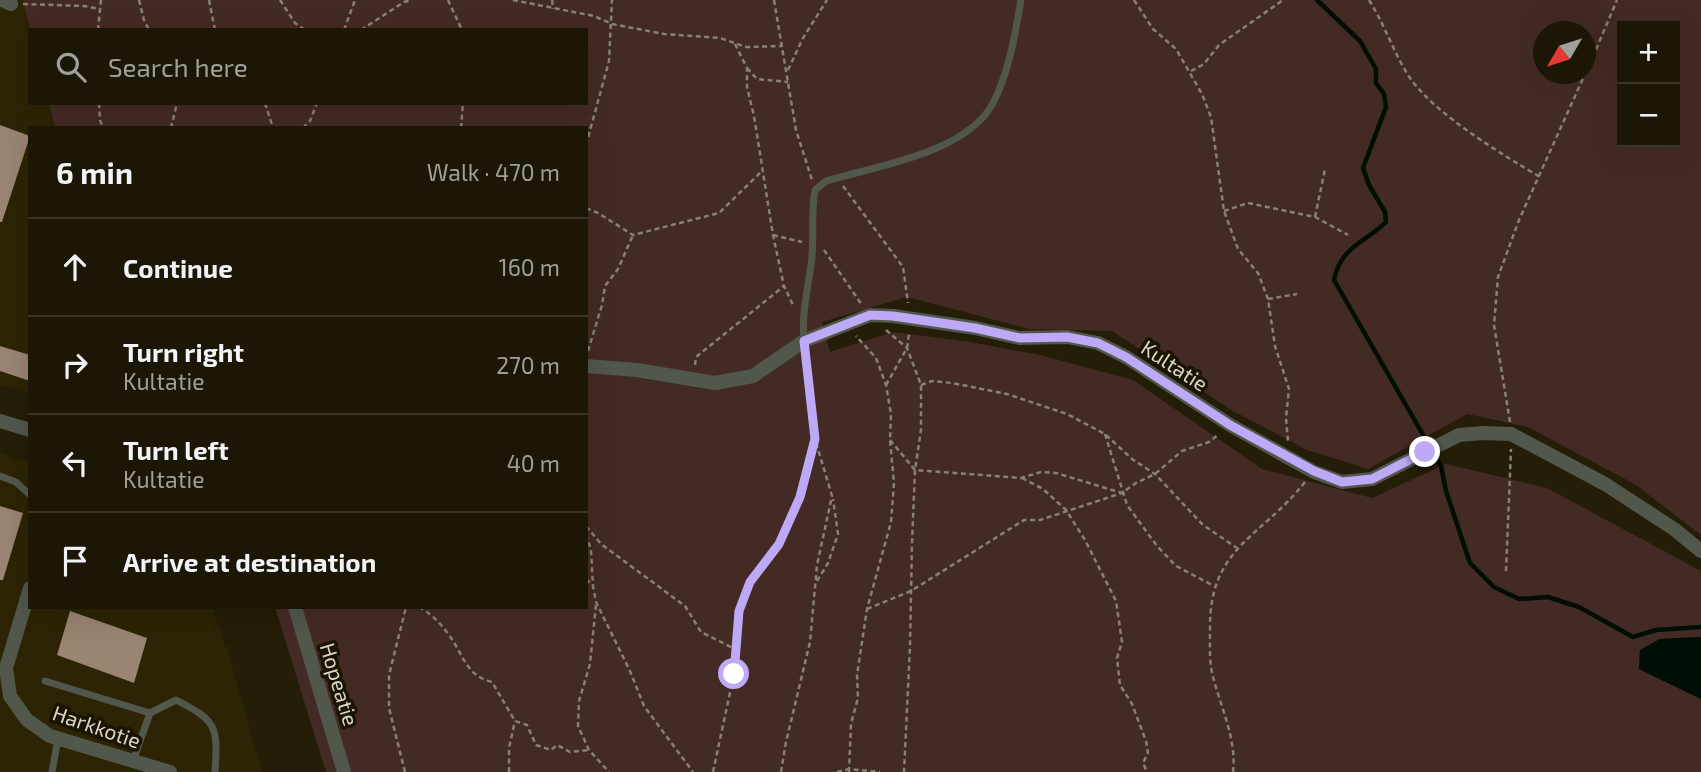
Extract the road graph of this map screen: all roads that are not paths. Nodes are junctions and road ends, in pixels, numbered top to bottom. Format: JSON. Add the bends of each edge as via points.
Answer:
{"nodes":[{"id":1,"x":1021,"y":0,"type":"edge"},
{"id":2,"x":804,"y":334,"type":"junction"},
{"id":3,"x":588,"y":366,"type":"edge"},
{"id":4,"x":0,"y":421,"type":"edge"},
{"id":5,"x":28,"y":429,"type":"edge"},
{"id":6,"x":0,"y":476,"type":"edge"},
{"id":7,"x":28,"y":493,"type":"edge"},
{"id":8,"x":1701,"y":551,"type":"edge"},
{"id":9,"x":28,"y":595,"type":"edge"},
{"id":10,"x":296,"y":609,"type":"edge"},
{"id":11,"x":45,"y":681,"type":"dead end"},
{"id":12,"x":150,"y":713,"type":"junction"},
{"id":13,"x":58,"y":738,"type":"junction"},
{"id":14,"x":133,"y":761,"type":"junction"},
{"id":15,"x":52,"y":772,"type":"edge"},
{"id":16,"x":170,"y":772,"type":"edge"},
{"id":17,"x":215,"y":772,"type":"edge"},
{"id":18,"x":344,"y":772,"type":"edge"}],
"edges":[{"from":1,"to":2,"type":"lane","via":[[1006,70],[992,106],[968,131],[934,150],[826,181],[815,190]]},
{"from":2,"to":3,"type":"street","name":"Kultatie","via":[[753,376],[715,383]]},
{"from":2,"to":8,"type":"street","name":"Kultatie","via":[[870,315],[1020,338],[1067,337],[1098,343],[1230,425],[1342,482],[1372,479],[1459,435],[1511,435],[1605,484]]},
{"from":4,"to":5,"type":"street"},
{"from":6,"to":7,"type":"lane"},
{"from":9,"to":13,"type":"street","name":"Harkkotie","via":[[6,668],[10,696],[27,720]]},
{"from":10,"to":18,"type":"street","name":"Hopeatie"},
{"from":11,"to":12,"type":"lane"},
{"from":12,"to":14,"type":"lane"},
{"from":12,"to":17,"type":"lane","via":[[176,700],[206,715],[218,739]]},
{"from":13,"to":14,"type":"street","name":"Harkkotie"},
{"from":13,"to":15,"type":"lane"},
{"from":14,"to":16,"type":"street","name":"Harkkotie"}]}
